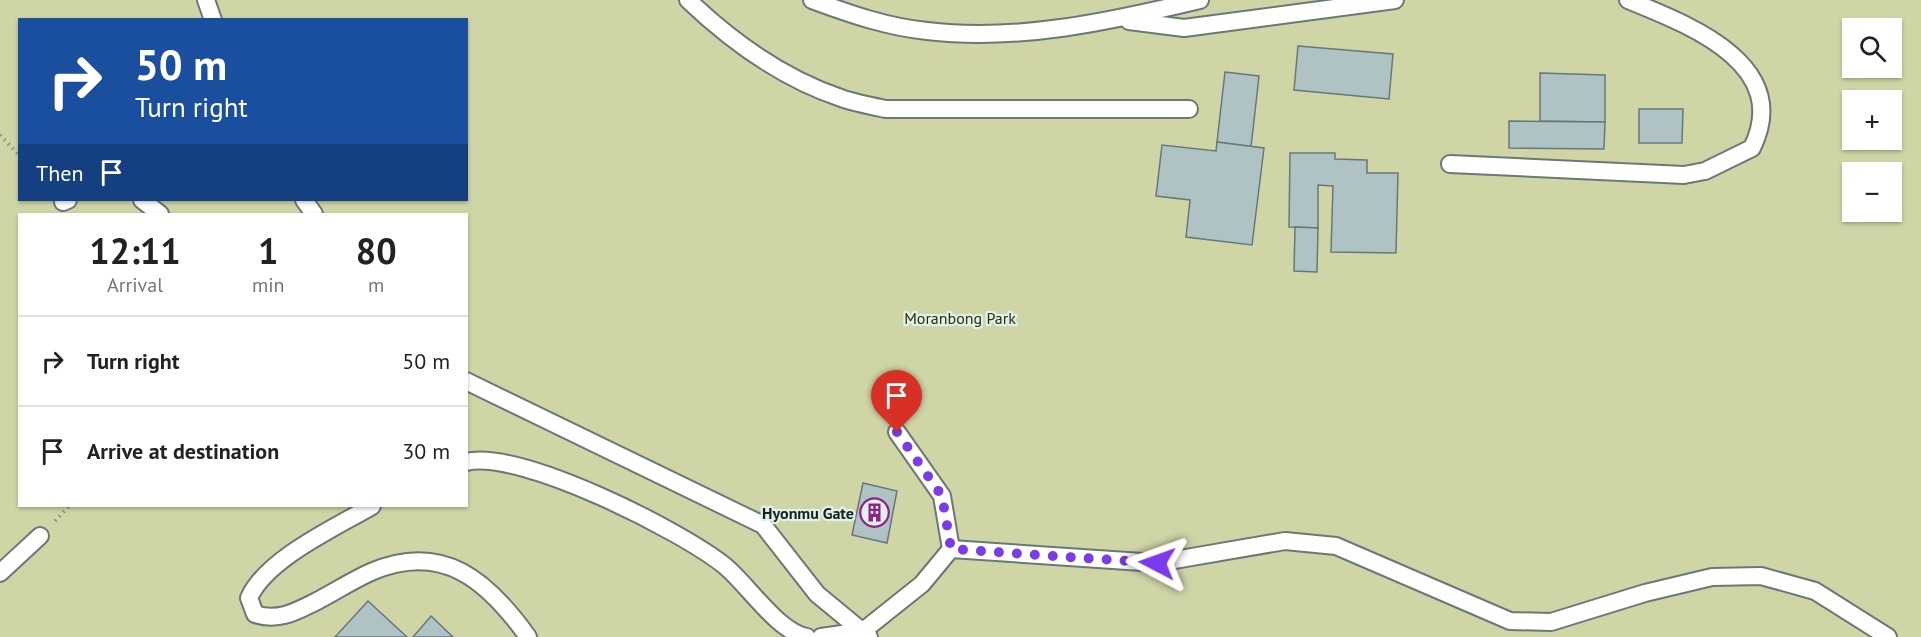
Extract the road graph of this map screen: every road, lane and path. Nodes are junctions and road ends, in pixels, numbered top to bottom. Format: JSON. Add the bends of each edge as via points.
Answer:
{"nodes":[{"id":1,"x":206,"y":0,"type":"edge"},
{"id":2,"x":688,"y":0,"type":"edge"},
{"id":3,"x":812,"y":0,"type":"edge"},
{"id":4,"x":1200,"y":0,"type":"edge"},
{"id":5,"x":1395,"y":0,"type":"edge"},
{"id":6,"x":1628,"y":0,"type":"edge"},
{"id":7,"x":212,"y":18,"type":"edge"},
{"id":8,"x":1119,"y":20,"type":"junction"},
{"id":9,"x":1189,"y":109,"type":"dead end"},
{"id":10,"x":0,"y":135,"type":"edge"},
{"id":11,"x":18,"y":154,"type":"edge"},
{"id":12,"x":1450,"y":164,"type":"dead end"},
{"id":13,"x":143,"y":201,"type":"edge"},
{"id":14,"x":159,"y":213,"type":"edge"},
{"id":15,"x":468,"y":382,"type":"edge"},
{"id":16,"x":897,"y":432,"type":"dead end"},
{"id":17,"x":468,"y":462,"type":"edge"},
{"id":18,"x":370,"y":507,"type":"edge"},
{"id":19,"x":40,"y":536,"type":"dead end"},
{"id":20,"x":951,"y":549,"type":"junction"},
{"id":21,"x":0,"y":573,"type":"edge"},
{"id":22,"x":866,"y":634,"type":"edge"},
{"id":23,"x":528,"y":637,"type":"edge"},
{"id":24,"x":807,"y":637,"type":"edge"},
{"id":25,"x":821,"y":637,"type":"edge"},
{"id":26,"x":1888,"y":637,"type":"edge"}],
"edges":[{"from":1,"to":7,"type":"lane"},
{"from":2,"to":9,"type":"lane","via":[[757,56],[802,82],[841,98],[886,109]]},
{"from":3,"to":8,"type":"lane","via":[[879,22],[927,31],[1021,32]]},
{"from":4,"to":8,"type":"lane"},
{"from":5,"to":8,"type":"lane","via":[[1184,28]]},
{"from":6,"to":12,"type":"lane","via":[[1714,41],[1741,62],[1754,84],[1763,121],[1752,148],[1705,171],[1684,175]]},
{"from":10,"to":11,"type":"path"},
{"from":13,"to":14,"type":"lane"},
{"from":15,"to":22,"type":"lane","via":[[764,525],[817,594]]},
{"from":16,"to":20,"type":"lane","via":[[942,496]]},
{"from":17,"to":24,"type":"lane","via":[[491,462],[541,472],[670,530],[725,566],[783,625]]},
{"from":18,"to":23,"type":"lane","via":[[269,572],[249,598],[255,614],[270,619],[287,615],[373,571],[408,562],[443,562],[471,575],[512,615]]},
{"from":19,"to":21,"type":"lane"},
{"from":20,"to":22,"type":"lane","via":[[922,584]]},
{"from":20,"to":26,"type":"lane","via":[[1157,563],[1285,541],[1336,546],[1510,621],[1551,622],[1712,577],[1761,576],[1815,591]]},
{"from":22,"to":25,"type":"lane"}]}
